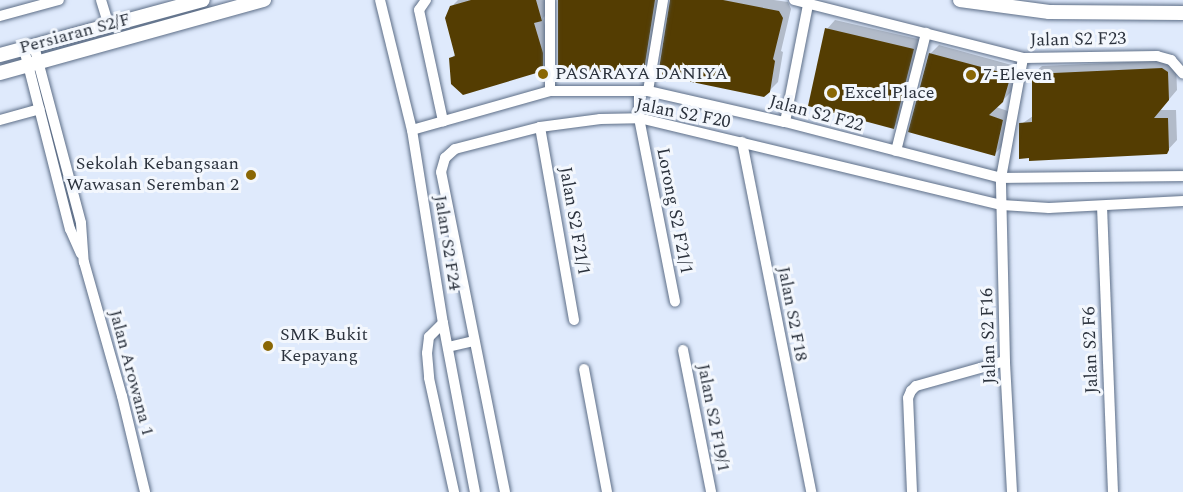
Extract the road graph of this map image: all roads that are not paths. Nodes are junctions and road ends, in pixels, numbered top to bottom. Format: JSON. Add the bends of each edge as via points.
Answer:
{"nodes":[{"id":1,"x":59,"y":0,"type":"edge"},
{"id":2,"x":101,"y":0,"type":"edge"},
{"id":3,"x":203,"y":0,"type":"edge"},
{"id":4,"x":264,"y":0,"type":"edge"},
{"id":5,"x":380,"y":0,"type":"edge"},
{"id":6,"x":426,"y":0,"type":"edge"},
{"id":7,"x":550,"y":0,"type":"edge"},
{"id":8,"x":663,"y":0,"type":"edge"},
{"id":9,"x":794,"y":0,"type":"edge"},
{"id":10,"x":960,"y":0,"type":"edge"},
{"id":11,"x":809,"y":2,"type":"edge"},
{"id":12,"x":1183,"y":13,"type":"edge"},
{"id":13,"x":0,"y":16,"type":"edge"},
{"id":14,"x":109,"y":26,"type":"junction"},
{"id":15,"x":926,"y":33,"type":"junction"},
{"id":16,"x":29,"y":47,"type":"junction"},
{"id":17,"x":0,"y":56,"type":"edge"},
{"id":18,"x":1023,"y":58,"type":"junction"},
{"id":19,"x":34,"y":65,"type":"junction"},
{"id":20,"x":0,"y":73,"type":"edge"},
{"id":21,"x":1183,"y":74,"type":"edge"},
{"id":22,"x":550,"y":91,"type":"junction"},
{"id":23,"x":643,"y":91,"type":"junction"},
{"id":24,"x":39,"y":109,"type":"junction"},
{"id":25,"x":639,"y":118,"type":"junction"},
{"id":26,"x":0,"y":120,"type":"edge"},
{"id":27,"x":443,"y":121,"type":"junction"},
{"id":28,"x":785,"y":122,"type":"junction"},
{"id":29,"x":540,"y":127,"type":"junction"},
{"id":30,"x":412,"y":130,"type":"junction"},
{"id":31,"x":742,"y":142,"type":"junction"},
{"id":32,"x":896,"y":152,"type":"junction"},
{"id":33,"x":1183,"y":176,"type":"edge"},
{"id":34,"x":1001,"y":178,"type":"junction"},
{"id":35,"x":1183,"y":201,"type":"edge"},
{"id":36,"x":1002,"y":205,"type":"junction"},
{"id":37,"x":1102,"y":206,"type":"junction"},
{"id":38,"x":84,"y":262,"type":"junction"},
{"id":39,"x":675,"y":301,"type":"dead end"},
{"id":40,"x":574,"y":320,"type":"dead end"},
{"id":41,"x":443,"y":323,"type":"junction"},
{"id":42,"x":474,"y":341,"type":"junction"},
{"id":43,"x":448,"y":346,"type":"junction"},
{"id":44,"x":683,"y":350,"type":"dead end"},
{"id":45,"x":1005,"y":361,"type":"junction"},
{"id":46,"x":584,"y":369,"type":"dead end"},
{"id":47,"x":145,"y":492,"type":"edge"},
{"id":48,"x":454,"y":492,"type":"edge"},
{"id":49,"x":475,"y":492,"type":"edge"},
{"id":50,"x":505,"y":492,"type":"edge"},
{"id":51,"x":608,"y":492,"type":"edge"},
{"id":52,"x":711,"y":492,"type":"edge"},
{"id":53,"x":810,"y":492,"type":"edge"},
{"id":54,"x":912,"y":492,"type":"edge"},
{"id":55,"x":1012,"y":492,"type":"edge"},
{"id":56,"x":1113,"y":492,"type":"edge"}],
"edges":[{"from":1,"to":13,"type":"street"},
{"from":2,"to":14,"type":"street"},
{"from":3,"to":14,"type":"main road","name":"Persiaran S2/F"},
{"from":4,"to":19,"type":"main road","name":"Persiaran S2/F"},
{"from":5,"to":30,"type":"street","name":"Jalan S2 F24"},
{"from":6,"to":27,"type":"street","via":[[419,10]]},
{"from":7,"to":22,"type":"street"},
{"from":8,"to":23,"type":"street","name":"Lorong S2 F21/1"},
{"from":9,"to":11,"type":"street","name":"Jalan S2 F23"},
{"from":10,"to":12,"type":"main road","via":[[1049,12]]},
{"from":11,"to":15,"type":"street","name":"Jalan S2 F23"},
{"from":11,"to":28,"type":"street"},
{"from":14,"to":16,"type":"main road","name":"Persiaran S2/F"},
{"from":15,"to":18,"type":"street","name":"Jalan S2 F23"},
{"from":15,"to":32,"type":"street"},
{"from":16,"to":17,"type":"main road","name":"Persiaran S2/F"},
{"from":16,"to":19,"type":"street","name":"Jalan Arowana 1"},
{"from":18,"to":21,"type":"street","name":"Jalan S2 F23","via":[[1157,56],[1171,60]]},
{"from":18,"to":34,"type":"street","name":"Jalan S2 F16"},
{"from":19,"to":20,"type":"main road","name":"Persiaran S2/F"},
{"from":19,"to":24,"type":"street","name":"Jalan Arowana 1"},
{"from":19,"to":38,"type":"street","name":"Jalan Arowana 1","via":[[81,223]]},
{"from":22,"to":23,"type":"street","name":"Jalan S2 F22"},
{"from":22,"to":27,"type":"street","name":"Jalan S2 F22"},
{"from":23,"to":25,"type":"street","name":"Lorong S2 F21/1"},
{"from":23,"to":28,"type":"street","name":"Jalan S2 F22"},
{"from":24,"to":26,"type":"street"},
{"from":24,"to":38,"type":"street","name":"Jalan Arowana 1","via":[[70,229]]},
{"from":25,"to":29,"type":"street","name":"Jalan S2 F20"},
{"from":25,"to":31,"type":"street","name":"Jalan S2 F20"},
{"from":25,"to":39,"type":"street","name":"Lorong S2 F21/1"},
{"from":27,"to":30,"type":"street","name":"Jalan S2 F22"},
{"from":28,"to":32,"type":"street","name":"Jalan S2 F22"},
{"from":29,"to":40,"type":"street","name":"Jalan S2 F21/1"},
{"from":29,"to":42,"type":"street","name":"Jalan S2 F20","via":[[455,150],[445,158],[441,172]]},
{"from":30,"to":41,"type":"street","name":"Jalan S2 F24"},
{"from":31,"to":36,"type":"street","name":"Jalan S2 F20"},
{"from":31,"to":53,"type":"street","name":"Jalan S2 F18"},
{"from":32,"to":34,"type":"street","name":"Jalan S2 F22"},
{"from":33,"to":34,"type":"street","name":"Jalan S2 F22"},
{"from":34,"to":36,"type":"street","name":"Jalan S2 F16"},
{"from":35,"to":37,"type":"street","name":"Jalan S2 F20"},
{"from":36,"to":37,"type":"street","name":"Jalan S2 F20"},
{"from":36,"to":45,"type":"street","name":"Jalan S2 F16"},
{"from":37,"to":56,"type":"street","name":"Jalan S2 F6"},
{"from":38,"to":47,"type":"street","name":"Jalan Arowana 1"},
{"from":41,"to":43,"type":"street","name":"Jalan S2 F24"},
{"from":41,"to":48,"type":"street","via":[[429,337],[427,353]]},
{"from":42,"to":43,"type":"street"},
{"from":42,"to":50,"type":"street","name":"Jalan S2 F20"},
{"from":43,"to":49,"type":"street","name":"Jalan S2 F24"},
{"from":44,"to":52,"type":"street","name":"Jalan S2 F19/1"},
{"from":45,"to":54,"type":"street","via":[[916,386],[911,392],[908,398]]},
{"from":45,"to":55,"type":"street","name":"Jalan S2 F16"},
{"from":46,"to":51,"type":"street"}]}
